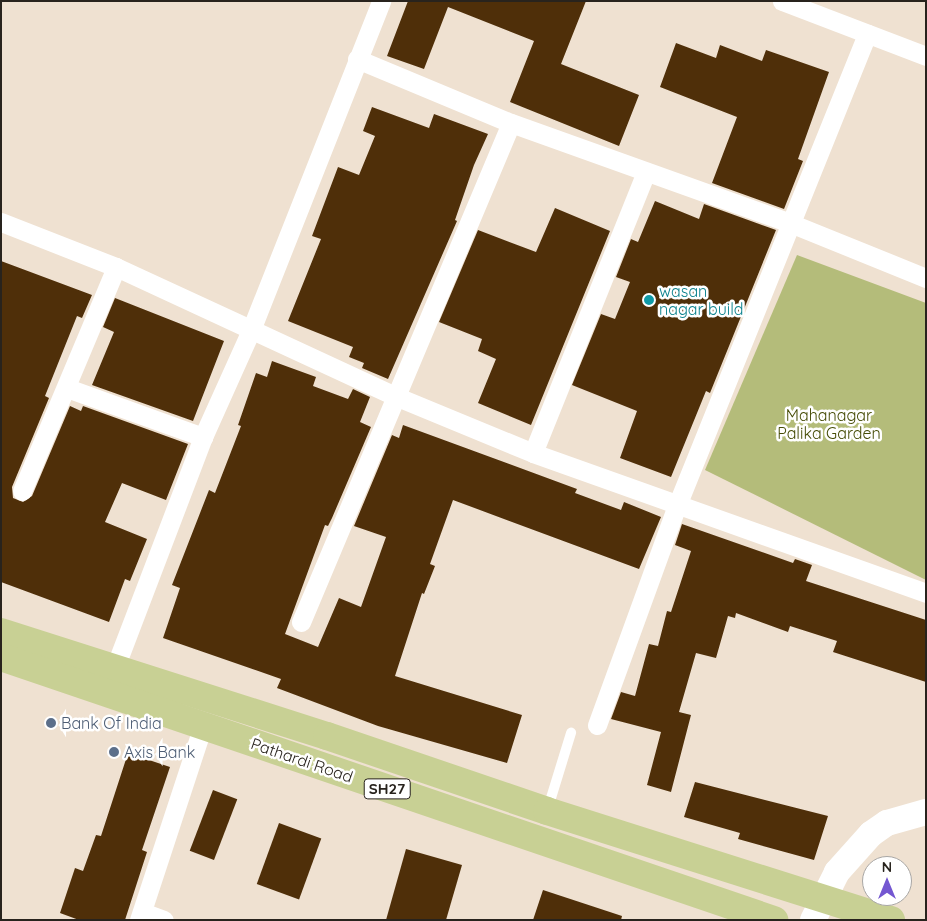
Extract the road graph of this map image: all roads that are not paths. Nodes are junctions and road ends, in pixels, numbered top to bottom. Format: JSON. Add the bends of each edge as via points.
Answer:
{"nodes":[{"id":1,"x":381,"y":1,"type":"edge"},
{"id":2,"x":782,"y":1,"type":"edge"},
{"id":3,"x":867,"y":34,"type":"junction"},
{"id":4,"x":926,"y":56,"type":"edge"},
{"id":5,"x":357,"y":59,"type":"junction"},
{"id":6,"x":512,"y":123,"type":"junction"},
{"id":7,"x":646,"y":172,"type":"junction"},
{"id":8,"x":1,"y":222,"type":"edge"},
{"id":9,"x":790,"y":223,"type":"junction"},
{"id":10,"x":116,"y":267,"type":"junction"},
{"id":11,"x":926,"y":278,"type":"edge"},
{"id":12,"x":251,"y":330,"type":"junction"},
{"id":13,"x":68,"y":388,"type":"junction"},
{"id":14,"x":395,"y":396,"type":"junction"},
{"id":15,"x":203,"y":437,"type":"junction"},
{"id":16,"x":532,"y":453,"type":"junction"},
{"id":17,"x":22,"y":491,"type":"dead end"},
{"id":18,"x":678,"y":503,"type":"junction"},
{"id":19,"x":926,"y":593,"type":"edge"},
{"id":20,"x":301,"y":622,"type":"dead end"},
{"id":21,"x":1,"y":632,"type":"edge"},
{"id":22,"x":1,"y":657,"type":"edge"},
{"id":23,"x":110,"y":681,"type":"junction"},
{"id":24,"x":203,"y":725,"type":"junction"},
{"id":25,"x":596,"y":725,"type":"dead end"},
{"id":26,"x":571,"y":733,"type":"dead end"},
{"id":27,"x":547,"y":811,"type":"junction"},
{"id":28,"x":926,"y":812,"type":"edge"},
{"id":29,"x":818,"y":909,"type":"edge"},
{"id":30,"x":140,"y":916,"type":"edge"},
{"id":31,"x":164,"y":920,"type":"edge"},
{"id":32,"x":774,"y":920,"type":"edge"},
{"id":33,"x":891,"y":920,"type":"edge"}],
"edges":[{"from":1,"to":5,"type":"street"},
{"from":2,"to":3,"type":"street"},
{"from":3,"to":4,"type":"street"},
{"from":3,"to":9,"type":"street"},
{"from":5,"to":6,"type":"street"},
{"from":5,"to":12,"type":"street"},
{"from":6,"to":7,"type":"street"},
{"from":6,"to":14,"type":"street"},
{"from":7,"to":9,"type":"street"},
{"from":7,"to":16,"type":"street"},
{"from":8,"to":10,"type":"street"},
{"from":9,"to":11,"type":"street"},
{"from":9,"to":18,"type":"street"},
{"from":10,"to":12,"type":"street"},
{"from":10,"to":13,"type":"street"},
{"from":12,"to":14,"type":"street"},
{"from":12,"to":15,"type":"street"},
{"from":13,"to":15,"type":"street"},
{"from":13,"to":17,"type":"street"},
{"from":14,"to":16,"type":"street"},
{"from":14,"to":20,"type":"street"},
{"from":15,"to":23,"type":"street"},
{"from":16,"to":18,"type":"street"},
{"from":18,"to":19,"type":"street"},
{"from":18,"to":25,"type":"street"},
{"from":21,"to":23,"type":"main road"},
{"from":22,"to":23,"type":"main road","name":"Pathardi Road","number":"SH27"},
{"from":23,"to":24,"type":"main road","name":"Pathardi Road","number":"SH27"},
{"from":23,"to":27,"type":"main road","via":[[326,736]]},
{"from":24,"to":30,"type":"street"},
{"from":24,"to":32,"type":"main road","name":"Pathardi Road","number":"SH27"},
{"from":26,"to":27,"type":"lane"},
{"from":27,"to":29,"type":"main road"},
{"from":28,"to":29,"type":"street","via":[[887,823],[871,834],[837,872]]},
{"from":29,"to":33,"type":"main road"},
{"from":30,"to":31,"type":"street"}]}
